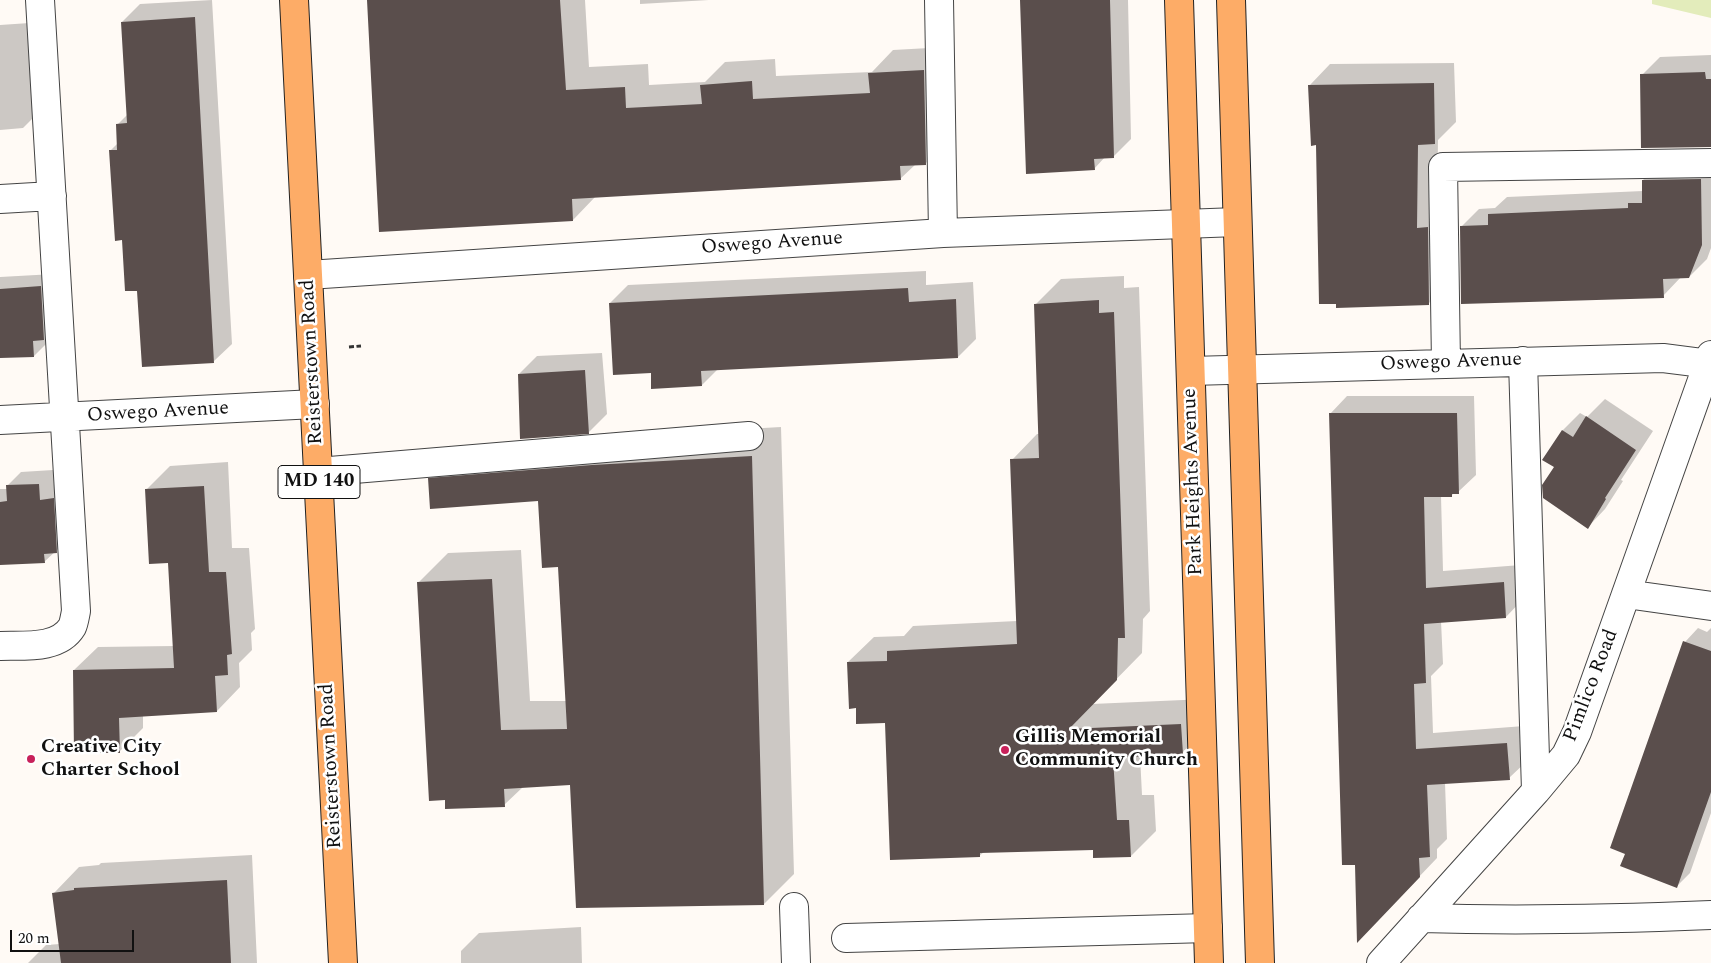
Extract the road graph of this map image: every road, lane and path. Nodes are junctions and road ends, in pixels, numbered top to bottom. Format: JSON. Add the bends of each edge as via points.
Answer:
{"nodes":[{"id":1,"x":40,"y":0,"type":"edge"},
{"id":2,"x":294,"y":0,"type":"edge"},
{"id":3,"x":939,"y":0,"type":"edge"},
{"id":4,"x":1179,"y":0,"type":"edge"},
{"id":5,"x":1231,"y":0,"type":"edge"},
{"id":6,"x":1711,"y":163,"type":"edge"},
{"id":7,"x":52,"y":196,"type":"junction"},
{"id":8,"x":0,"y":200,"type":"edge"},
{"id":9,"x":1237,"y":222,"type":"junction"},
{"id":10,"x":1186,"y":223,"type":"junction"},
{"id":11,"x":943,"y":233,"type":"junction"},
{"id":12,"x":308,"y":275,"type":"junction"},
{"id":13,"x":361,"y":346,"type":"dead end"},
{"id":14,"x":349,"y":347,"type":"dead end"},
{"id":15,"x":1523,"y":361,"type":"junction"},
{"id":16,"x":1710,"y":361,"type":"edge"},
{"id":17,"x":1446,"y":364,"type":"junction"},
{"id":18,"x":1242,"y":369,"type":"junction"},
{"id":19,"x":1190,"y":371,"type":"junction"},
{"id":20,"x":315,"y":404,"type":"junction"},
{"id":21,"x":65,"y":418,"type":"junction"},
{"id":22,"x":0,"y":420,"type":"edge"},
{"id":23,"x":749,"y":436,"type":"dead end"},
{"id":24,"x":318,"y":472,"type":"junction"},
{"id":25,"x":1626,"y":594,"type":"junction"},
{"id":26,"x":1711,"y":606,"type":"edge"},
{"id":27,"x":0,"y":646,"type":"edge"},
{"id":28,"x":1536,"y":791,"type":"junction"},
{"id":29,"x":794,"y":907,"type":"dead end"},
{"id":30,"x":1711,"y":915,"type":"edge"},
{"id":31,"x":1421,"y":918,"type":"junction"},
{"id":32,"x":1208,"y":928,"type":"junction"},
{"id":33,"x":846,"y":938,"type":"dead end"},
{"id":34,"x":343,"y":963,"type":"edge"},
{"id":35,"x":796,"y":963,"type":"edge"},
{"id":36,"x":1209,"y":963,"type":"edge"},
{"id":37,"x":1260,"y":963,"type":"edge"},
{"id":38,"x":1380,"y":963,"type":"edge"}],
"edges":[{"from":1,"to":7,"type":"street"},
{"from":2,"to":12,"type":"main road","name":"Reisterstown Road","number":"MD 140"},
{"from":3,"to":11,"type":"street"},
{"from":4,"to":10,"type":"main road","name":"Park Heights Avenue"},
{"from":5,"to":9,"type":"main road"},
{"from":6,"to":17,"type":"street","via":[[1443,167]]},
{"from":7,"to":8,"type":"street"},
{"from":7,"to":21,"type":"street"},
{"from":9,"to":10,"type":"street","name":"Oswego Avenue"},
{"from":9,"to":18,"type":"main road"},
{"from":10,"to":11,"type":"street","name":"Oswego Avenue"},
{"from":10,"to":19,"type":"main road","name":"Park Heights Avenue"},
{"from":11,"to":12,"type":"street","name":"Oswego Avenue"},
{"from":12,"to":20,"type":"main road","name":"Reisterstown Road","number":"MD 140"},
{"from":13,"to":14,"type":"path"},
{"from":15,"to":16,"type":"street","name":"Oswego Avenue","via":[[1664,358]]},
{"from":15,"to":17,"type":"street","name":"Oswego Avenue"},
{"from":15,"to":28,"type":"street"},
{"from":16,"to":25,"type":"street","name":"Pimlico Road"},
{"from":17,"to":18,"type":"street","name":"Oswego Avenue"},
{"from":18,"to":19,"type":"street","name":"Oswego Avenue"},
{"from":18,"to":37,"type":"main road"},
{"from":19,"to":32,"type":"main road","name":"Park Heights Avenue"},
{"from":20,"to":21,"type":"street","name":"Oswego Avenue"},
{"from":20,"to":24,"type":"main road","name":"Reisterstown Road","number":"MD 140"},
{"from":21,"to":22,"type":"street","name":"Oswego Avenue"},
{"from":21,"to":27,"type":"street","via":[[76,611],[72,627],[59,639],[43,644]]},
{"from":23,"to":24,"type":"street"},
{"from":24,"to":34,"type":"main road","name":"Reisterstown Road","number":"MD 140"},
{"from":25,"to":26,"type":"street"},
{"from":25,"to":28,"type":"street","name":"Pimlico Road","via":[[1577,732],[1566,756]]},
{"from":28,"to":31,"type":"street","name":"Pimlico Road"},
{"from":29,"to":35,"type":"street"},
{"from":30,"to":31,"type":"street","via":[[1600,919]]},
{"from":31,"to":38,"type":"street","name":"Pimlico Road"},
{"from":32,"to":33,"type":"street"},
{"from":32,"to":36,"type":"main road","name":"Park Heights Avenue"}]}
